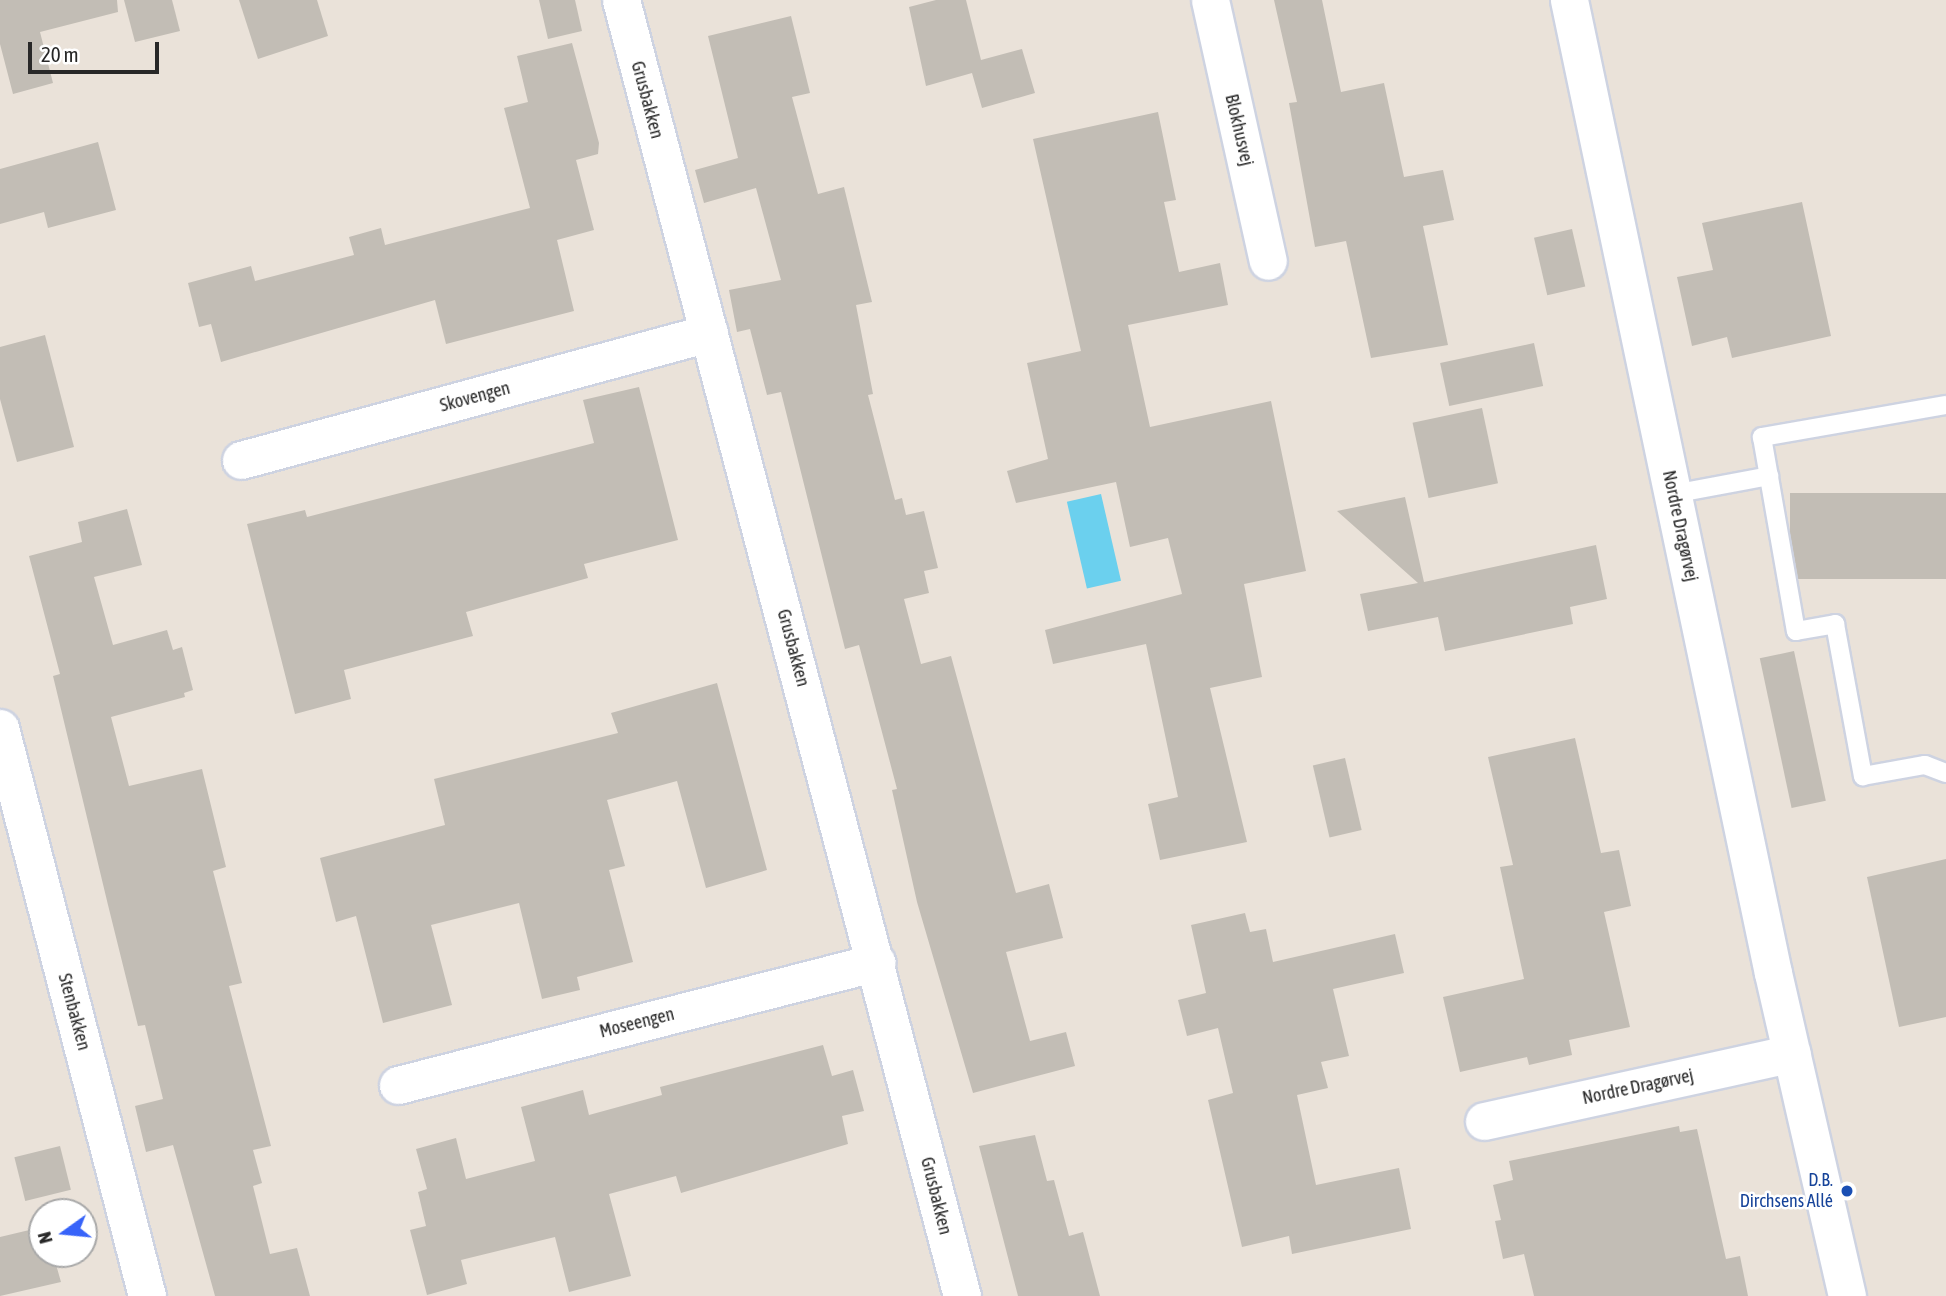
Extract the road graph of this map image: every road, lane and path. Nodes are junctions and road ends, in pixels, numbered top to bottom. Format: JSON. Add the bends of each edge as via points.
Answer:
{"nodes":[{"id":1,"x":621,"y":0,"type":"edge"},
{"id":2,"x":1210,"y":0,"type":"edge"},
{"id":3,"x":1577,"y":5,"type":"edge"},
{"id":4,"x":1268,"y":261,"type":"dead end"},
{"id":5,"x":709,"y":333,"type":"junction"},
{"id":6,"x":1946,"y":405,"type":"edge"},
{"id":7,"x":241,"y":460,"type":"dead end"},
{"id":8,"x":1769,"y":477,"type":"junction"},
{"id":9,"x":1674,"y":494,"type":"junction"},
{"id":10,"x":0,"y":728,"type":"edge"},
{"id":11,"x":1946,"y":773,"type":"edge"},
{"id":12,"x":876,"y":962,"type":"junction"},
{"id":13,"x":1792,"y":1052,"type":"junction"},
{"id":14,"x":398,"y":1085,"type":"dead end"},
{"id":15,"x":1484,"y":1121,"type":"dead end"},
{"id":16,"x":147,"y":1296,"type":"edge"},
{"id":17,"x":962,"y":1296,"type":"edge"},
{"id":18,"x":1847,"y":1296,"type":"edge"}],
"edges":[{"from":1,"to":5,"type":"street","name":"Grusbakken"},
{"from":2,"to":4,"type":"street","name":"Blokhusvej"},
{"from":3,"to":9,"type":"street","name":"Nordre Dragørvej"},
{"from":5,"to":7,"type":"street","name":"Skovengen"},
{"from":5,"to":12,"type":"street","name":"Grusbakken"},
{"from":6,"to":8,"type":"lane","via":[[1762,437]]},
{"from":8,"to":9,"type":"lane"},
{"from":8,"to":11,"type":"lane","via":[[1796,631],[1835,624],[1863,776],[1925,765]]},
{"from":9,"to":13,"type":"street","name":"Nordre Dragørvej"},
{"from":10,"to":16,"type":"street","name":"Stenbakken"},
{"from":12,"to":14,"type":"street","name":"Moseengen"},
{"from":12,"to":17,"type":"street","name":"Grusbakken"},
{"from":13,"to":15,"type":"street","name":"Nordre Dragørvej"},
{"from":13,"to":18,"type":"street","name":"Nordre Dragørvej"}]}
